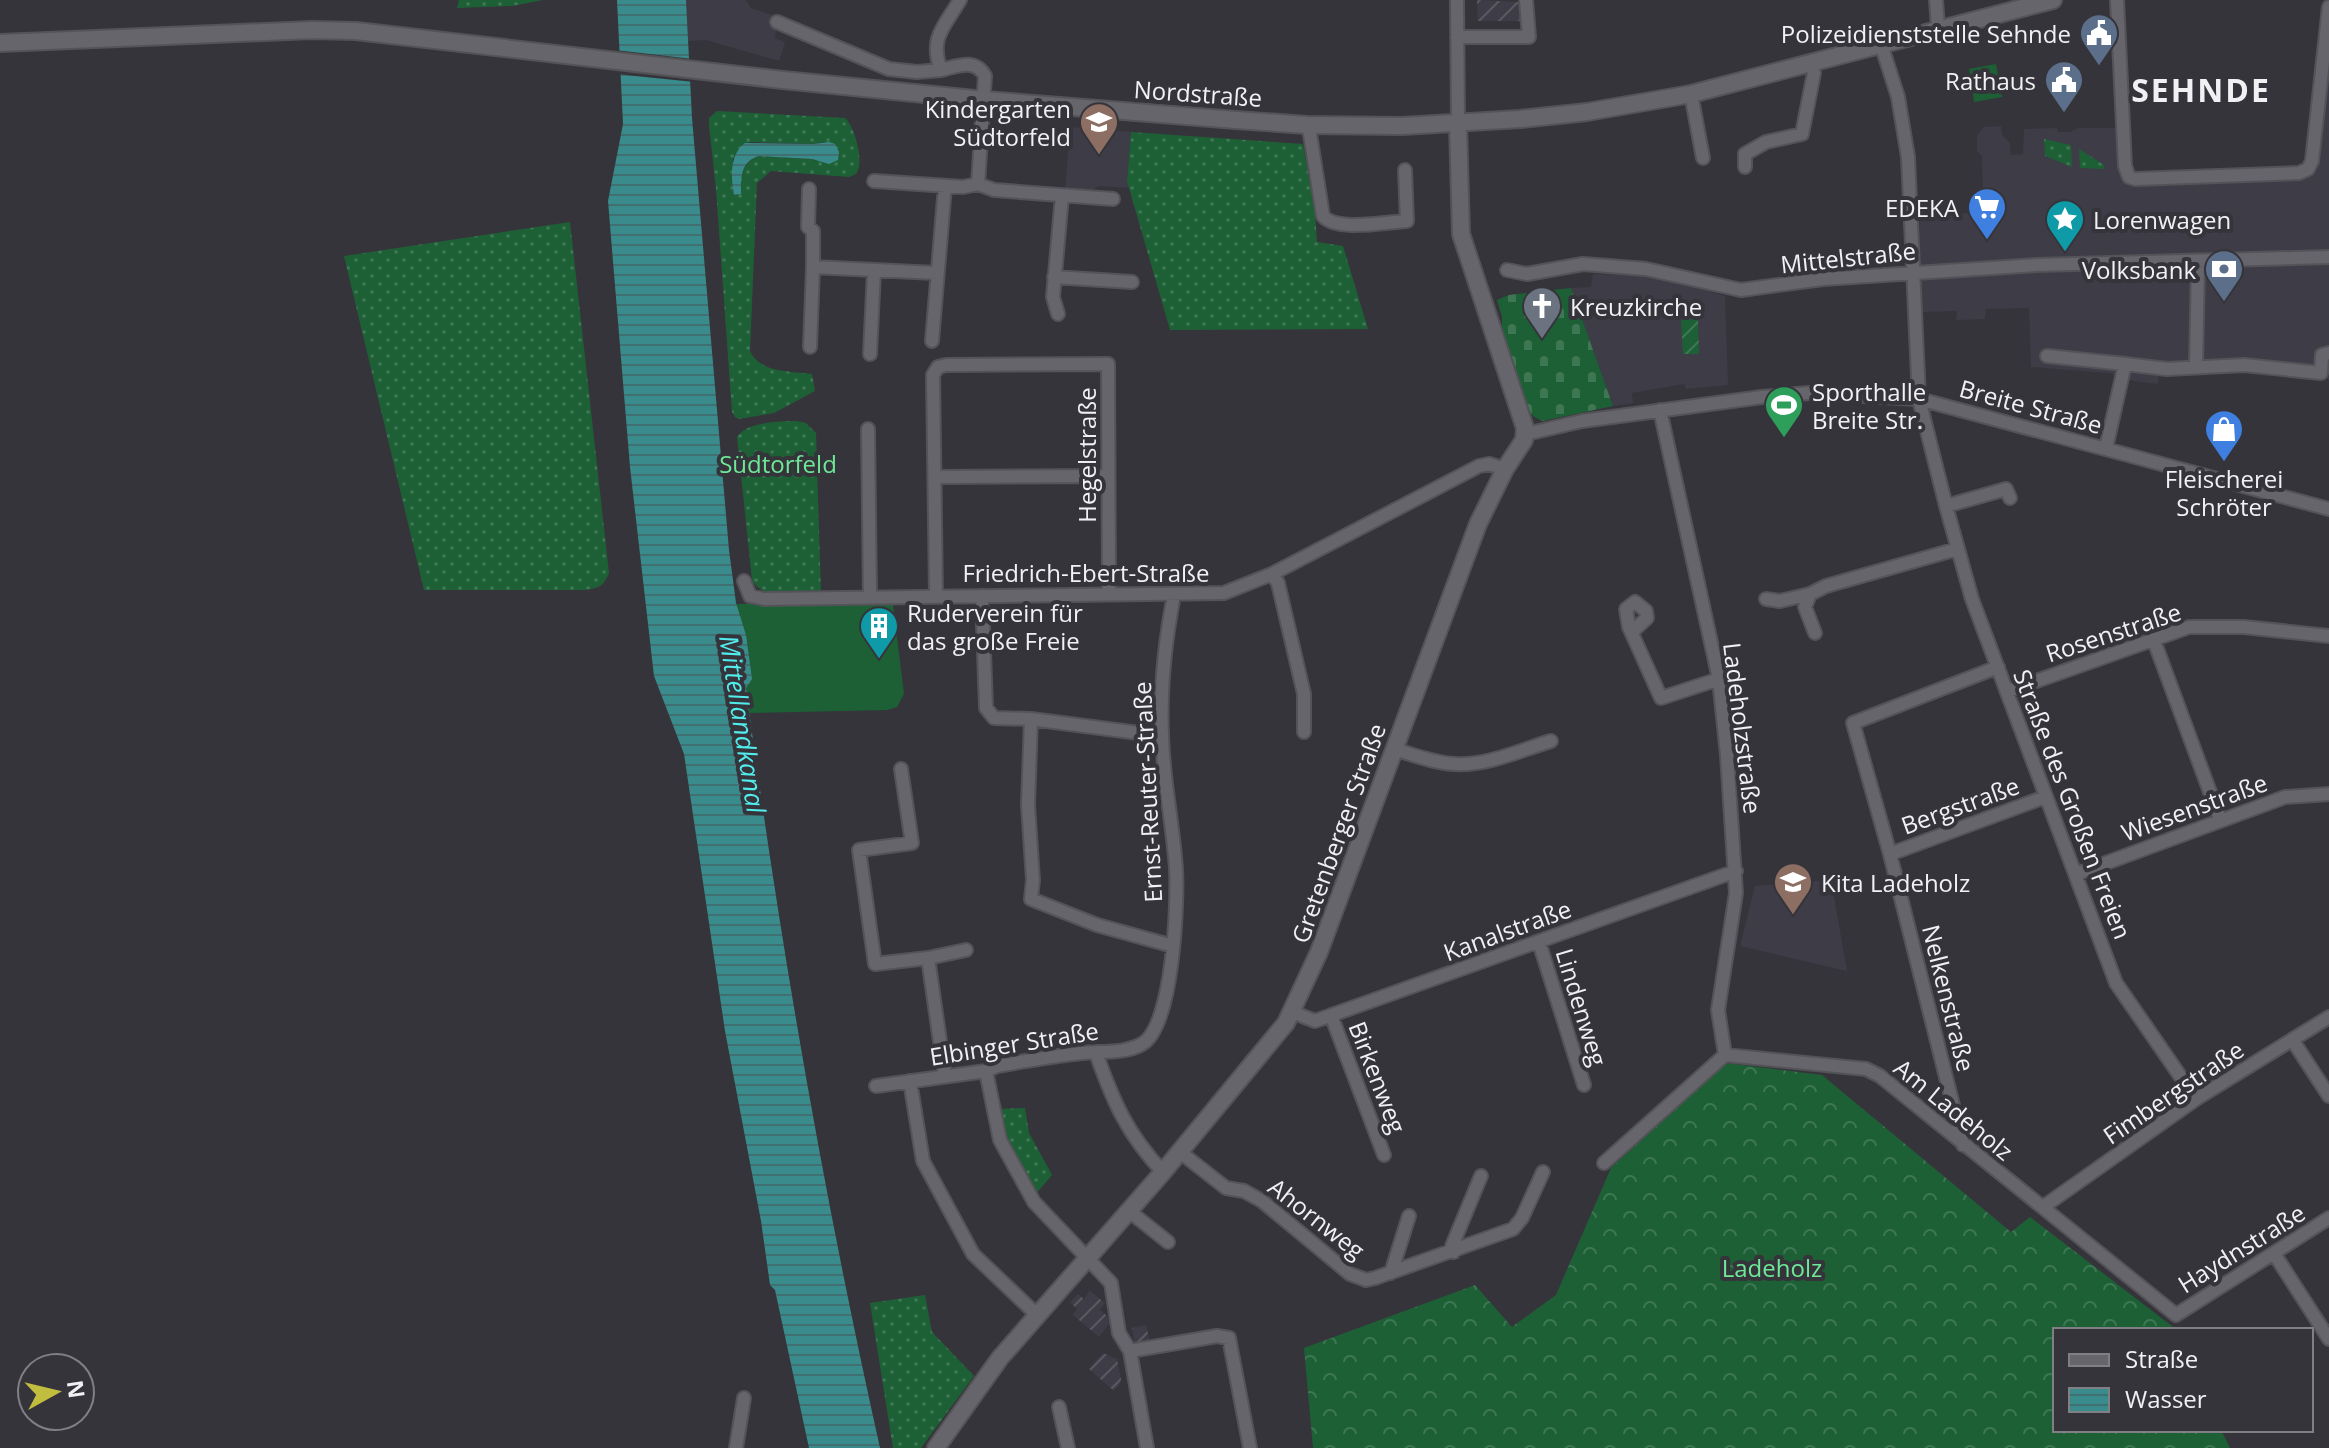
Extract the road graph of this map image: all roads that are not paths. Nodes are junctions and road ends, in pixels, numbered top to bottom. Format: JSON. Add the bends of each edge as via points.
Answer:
{"nodes":[{"id":1,"x":960,"y":0,"type":"edge"},
{"id":2,"x":1457,"y":0,"type":"edge"},
{"id":3,"x":1526,"y":0,"type":"edge"},
{"id":4,"x":1936,"y":0,"type":"edge"},
{"id":5,"x":2053,"y":0,"type":"edge"},
{"id":6,"x":2117,"y":0,"type":"edge"},
{"id":7,"x":2329,"y":7,"type":"edge"},
{"id":8,"x":777,"y":22,"type":"dead end"},
{"id":9,"x":1938,"y":28,"type":"junction"},
{"id":10,"x":1457,"y":37,"type":"junction"},
{"id":11,"x":0,"y":43,"type":"edge"},
{"id":12,"x":1881,"y":44,"type":"junction"},
{"id":13,"x":1811,"y":63,"type":"junction"},
{"id":14,"x":941,"y":70,"type":"junction"},
{"id":15,"x":1691,"y":94,"type":"junction"},
{"id":16,"x":985,"y":100,"type":"junction"},
{"id":17,"x":1458,"y":124,"type":"junction"},
{"id":18,"x":1307,"y":125,"type":"junction"},
{"id":19,"x":1703,"y":158,"type":"dead end"},
{"id":20,"x":1745,"y":167,"type":"dead end"},
{"id":21,"x":1405,"y":170,"type":"dead end"},
{"id":22,"x":874,"y":181,"type":"dead end"},
{"id":23,"x":978,"y":184,"type":"junction"},
{"id":24,"x":945,"y":186,"type":"junction"},
{"id":25,"x":809,"y":189,"type":"dead end"},
{"id":26,"x":1062,"y":196,"type":"junction"},
{"id":27,"x":1113,"y":199,"type":"dead end"},
{"id":28,"x":2329,"y":257,"type":"edge"},
{"id":29,"x":2198,"y":262,"type":"junction"},
{"id":30,"x":813,"y":267,"type":"junction"},
{"id":31,"x":1507,"y":270,"type":"dead end"},
{"id":32,"x":874,"y":271,"type":"junction"},
{"id":33,"x":936,"y":273,"type":"junction"},
{"id":34,"x":1913,"y":273,"type":"junction"},
{"id":35,"x":1054,"y":277,"type":"junction"},
{"id":36,"x":1132,"y":282,"type":"dead end"},
{"id":37,"x":1058,"y":314,"type":"dead end"},
{"id":38,"x":932,"y":341,"type":"dead end"},
{"id":39,"x":810,"y":347,"type":"dead end"},
{"id":40,"x":2329,"y":353,"type":"edge"},
{"id":41,"x":870,"y":354,"type":"dead end"},
{"id":42,"x":2047,"y":356,"type":"dead end"},
{"id":43,"x":2125,"y":364,"type":"junction"},
{"id":44,"x":2196,"y":366,"type":"junction"},
{"id":45,"x":1919,"y":399,"type":"junction"},
{"id":46,"x":1660,"y":410,"type":"junction"},
{"id":47,"x":868,"y":429,"type":"dead end"},
{"id":48,"x":1526,"y":434,"type":"junction"},
{"id":49,"x":2106,"y":448,"type":"junction"},
{"id":50,"x":1505,"y":469,"type":"junction"},
{"id":51,"x":1108,"y":476,"type":"junction"},
{"id":52,"x":935,"y":477,"type":"junction"},
{"id":53,"x":2010,"y":498,"type":"dead end"},
{"id":54,"x":1946,"y":506,"type":"junction"},
{"id":55,"x":2329,"y":509,"type":"edge"},
{"id":56,"x":1957,"y":549,"type":"junction"},
{"id":57,"x":1272,"y":574,"type":"junction"},
{"id":58,"x":744,"y":581,"type":"dead end"},
{"id":59,"x":1109,"y":594,"type":"junction"},
{"id":60,"x":1810,"y":594,"type":"junction"},
{"id":61,"x":936,"y":595,"type":"junction"},
{"id":62,"x":1174,"y":595,"type":"junction"},
{"id":63,"x":982,"y":596,"type":"junction"},
{"id":64,"x":870,"y":598,"type":"junction"},
{"id":65,"x":1766,"y":599,"type":"dead end"},
{"id":66,"x":1633,"y":631,"type":"dead end"},
{"id":67,"x":1815,"y":633,"type":"dead end"},
{"id":68,"x":2329,"y":636,"type":"edge"},
{"id":69,"x":2153,"y":638,"type":"junction"},
{"id":70,"x":1998,"y":667,"type":"junction"},
{"id":71,"x":1719,"y":679,"type":"junction"},
{"id":72,"x":2008,"y":691,"type":"junction"},
{"id":73,"x":1031,"y":719,"type":"junction"},
{"id":74,"x":1304,"y":732,"type":"dead end"},
{"id":75,"x":1162,"y":736,"type":"junction"},
{"id":76,"x":1551,"y":741,"type":"dead end"},
{"id":77,"x":1394,"y":749,"type":"junction"},
{"id":78,"x":901,"y":769,"type":"dead end"},
{"id":79,"x":2329,"y":794,"type":"edge"},
{"id":80,"x":2045,"y":797,"type":"junction"},
{"id":81,"x":2220,"y":819,"type":"junction"},
{"id":82,"x":1890,"y":854,"type":"junction"},
{"id":83,"x":1736,"y":871,"type":"junction"},
{"id":84,"x":2076,"y":874,"type":"junction"},
{"id":85,"x":1539,"y":942,"type":"junction"},
{"id":86,"x":1173,"y":946,"type":"junction"},
{"id":87,"x":966,"y":950,"type":"dead end"},
{"id":88,"x":928,"y":958,"type":"junction"},
{"id":89,"x":1292,"y":1012,"type":"junction"},
{"id":90,"x":1331,"y":1015,"type":"junction"},
{"id":91,"x":2329,"y":1017,"type":"edge"},
{"id":92,"x":1153,"y":1034,"type":"joint"},
{"id":93,"x":2293,"y":1041,"type":"junction"},
{"id":94,"x":1096,"y":1053,"type":"junction"},
{"id":95,"x":1725,"y":1055,"type":"junction"},
{"id":96,"x":986,"y":1071,"type":"junction"},
{"id":97,"x":945,"y":1076,"type":"junction"},
{"id":98,"x":910,"y":1081,"type":"junction"},
{"id":99,"x":1584,"y":1085,"type":"dead end"},
{"id":100,"x":876,"y":1086,"type":"dead end"},
{"id":101,"x":2329,"y":1096,"type":"edge"},
{"id":102,"x":2196,"y":1099,"type":"junction"},
{"id":103,"x":1963,"y":1145,"type":"junction"},
{"id":104,"x":1180,"y":1152,"type":"junction"},
{"id":105,"x":1384,"y":1155,"type":"dead end"},
{"id":106,"x":1604,"y":1163,"type":"dead end"},
{"id":107,"x":1163,"y":1172,"type":"junction"},
{"id":108,"x":1543,"y":1172,"type":"dead end"},
{"id":109,"x":1481,"y":1176,"type":"dead end"},
{"id":110,"x":2043,"y":1207,"type":"junction"},
{"id":111,"x":1129,"y":1211,"type":"junction"},
{"id":112,"x":1409,"y":1216,"type":"dead end"},
{"id":113,"x":2329,"y":1218,"type":"edge"},
{"id":114,"x":1168,"y":1242,"type":"dead end"},
{"id":115,"x":1454,"y":1252,"type":"junction"},
{"id":116,"x":2275,"y":1255,"type":"junction"},
{"id":117,"x":1086,"y":1258,"type":"junction"},
{"id":118,"x":1391,"y":1273,"type":"junction"},
{"id":119,"x":1036,"y":1314,"type":"junction"},
{"id":120,"x":2176,"y":1315,"type":"joint"},
{"id":121,"x":2327,"y":1334,"type":"edge"},
{"id":122,"x":1130,"y":1351,"type":"junction"},
{"id":123,"x":744,"y":1398,"type":"dead end"},
{"id":124,"x":1059,"y":1407,"type":"dead end"},
{"id":125,"x":736,"y":1448,"type":"edge"},
{"id":126,"x":936,"y":1448,"type":"edge"},
{"id":127,"x":1068,"y":1448,"type":"edge"},
{"id":128,"x":1147,"y":1448,"type":"edge"},
{"id":129,"x":1250,"y":1448,"type":"edge"}],
"edges":[{"from":1,"to":14,"type":"street","via":[[934,46]]},
{"from":2,"to":10,"type":"street"},
{"from":3,"to":10,"type":"street","via":[[1529,37]]},
{"from":4,"to":9,"type":"street"},
{"from":5,"to":9,"type":"main road","name":"Nordstraße"},
{"from":6,"to":7,"type":"street","via":[[2125,166],[2135,179],[2308,169]]},
{"from":8,"to":14,"type":"street","via":[[889,69]]},
{"from":9,"to":12,"type":"main road","name":"Nordstraße"},
{"from":10,"to":17,"type":"street"},
{"from":11,"to":16,"type":"main road","name":"Nordstraße","via":[[327,30],[398,34]]},
{"from":12,"to":13,"type":"main road","name":"Nordstraße"},
{"from":12,"to":34,"type":"street","name":"Straße des Großen Freien","via":[[1906,139]]},
{"from":13,"to":15,"type":"main road","name":"Nordstraße"},
{"from":13,"to":20,"type":"street","via":[[1814,73],[1802,134],[1766,142],[1745,154]]},
{"from":14,"to":16,"type":"street","via":[[978,66],[985,76]]},
{"from":15,"to":17,"type":"main road","name":"Nordstraße","via":[[1587,112]]},
{"from":15,"to":19,"type":"street"},
{"from":16,"to":18,"type":"main road","name":"Nordstraße"},
{"from":16,"to":23,"type":"street"},
{"from":17,"to":18,"type":"main road","name":"Nordstraße"},
{"from":17,"to":48,"type":"main road","via":[[1461,234]]},
{"from":18,"to":21,"type":"street","via":[[1328,222],[1407,221]]},
{"from":22,"to":24,"type":"street"},
{"from":23,"to":24,"type":"street"},
{"from":23,"to":26,"type":"street"},
{"from":24,"to":33,"type":"street"},
{"from":25,"to":30,"type":"street"},
{"from":26,"to":27,"type":"street"},
{"from":26,"to":35,"type":"street"},
{"from":28,"to":29,"type":"street","name":"Mittelstraße"},
{"from":29,"to":34,"type":"street","name":"Mittelstraße"},
{"from":29,"to":44,"type":"street"},
{"from":30,"to":32,"type":"street"},
{"from":30,"to":39,"type":"street"},
{"from":31,"to":34,"type":"street","name":"Mittelstraße","via":[[1527,274],[1583,264],[1646,269],[1741,290]]},
{"from":32,"to":33,"type":"street"},
{"from":32,"to":41,"type":"street"},
{"from":33,"to":38,"type":"street"},
{"from":34,"to":45,"type":"street","name":"Straße des Großen Freien"},
{"from":35,"to":36,"type":"street"},
{"from":35,"to":37,"type":"street"},
{"from":40,"to":44,"type":"street","via":[[2322,355],[2321,373]]},
{"from":42,"to":43,"type":"street"},
{"from":43,"to":44,"type":"street"},
{"from":43,"to":49,"type":"street"},
{"from":45,"to":46,"type":"street","name":"Breite Straße","via":[[1809,393]]},
{"from":45,"to":49,"type":"street","name":"Breite Straße"},
{"from":45,"to":54,"type":"street","name":"Straße des Großen Freien"},
{"from":46,"to":48,"type":"street","name":"Breite Straße"},
{"from":46,"to":71,"type":"street","name":"Ladeholzstraße"},
{"from":47,"to":64,"type":"street"},
{"from":48,"to":50,"type":"main road","name":"Gretenberger Straße"},
{"from":49,"to":55,"type":"street","name":"Breite Straße"},
{"from":50,"to":57,"type":"street","name":"Friedrich-Ebert-Straße","via":[[1479,466]]},
{"from":50,"to":77,"type":"main road","name":"Gretenberger Straße","via":[[1478,524]]},
{"from":51,"to":52,"type":"street"},
{"from":51,"to":52,"type":"street","name":"Hegelstraße","via":[[1108,364],[938,367],[933,375]]},
{"from":51,"to":59,"type":"street","name":"Hegelstraße"},
{"from":52,"to":61,"type":"street"},
{"from":53,"to":54,"type":"street","via":[[2006,489]]},
{"from":54,"to":56,"type":"street","name":"Straße des Großen Freien"},
{"from":56,"to":60,"type":"street"},
{"from":56,"to":70,"type":"street","name":"Straße des Großen Freien"},
{"from":57,"to":62,"type":"street","name":"Friedrich-Ebert-Straße","via":[[1224,593]]},
{"from":57,"to":74,"type":"street","via":[[1304,694]]},
{"from":58,"to":64,"type":"street","name":"Friedrich-Ebert-Straße","via":[[756,598]]},
{"from":59,"to":62,"type":"street","name":"Friedrich-Ebert-Straße"},
{"from":59,"to":63,"type":"street","name":"Friedrich-Ebert-Straße"},
{"from":60,"to":65,"type":"street"},
{"from":60,"to":67,"type":"street","via":[[1805,607]]},
{"from":61,"to":63,"type":"street","name":"Friedrich-Ebert-Straße"},
{"from":61,"to":64,"type":"street","name":"Friedrich-Ebert-Straße"},
{"from":62,"to":75,"type":"street","name":"Ernst-Reuter-Straße","via":[[1163,677]]},
{"from":63,"to":73,"type":"street","via":[[986,708],[994,718]]},
{"from":66,"to":71,"type":"street","via":[[1661,698]]},
{"from":68,"to":69,"type":"street","name":"Rosenstraße","via":[[2216,626],[2189,627]]},
{"from":69,"to":72,"type":"street","name":"Rosenstraße"},
{"from":69,"to":81,"type":"street"},
{"from":70,"to":72,"type":"street","name":"Straße des Großen Freien"},
{"from":70,"to":82,"type":"street","name":"Nelkenstraße","via":[[1853,723]]},
{"from":71,"to":83,"type":"street","name":"Ladeholzstraße"},
{"from":72,"to":80,"type":"street","name":"Straße des Großen Freien"},
{"from":73,"to":75,"type":"street"},
{"from":73,"to":86,"type":"street","via":[[1031,899]]},
{"from":75,"to":86,"type":"street","name":"Ernst-Reuter-Straße","via":[[1176,872]]},
{"from":76,"to":77,"type":"street","via":[[1466,764]]},
{"from":77,"to":89,"type":"main road","name":"Gretenberger Straße"},
{"from":78,"to":88,"type":"street","via":[[912,843],[859,850],[875,964]]},
{"from":79,"to":81,"type":"street","name":"Wiesenstraße","via":[[2285,797]]},
{"from":80,"to":82,"type":"street","name":"Bergstraße"},
{"from":80,"to":84,"type":"street","name":"Straße des Großen Freien"},
{"from":81,"to":84,"type":"street","name":"Wiesenstraße"},
{"from":82,"to":103,"type":"street","name":"Nelkenstraße"},
{"from":83,"to":85,"type":"street","name":"Kanalstraße"},
{"from":83,"to":95,"type":"street","name":"Ladeholzstraße","via":[[1718,1010]]},
{"from":84,"to":102,"type":"street","name":"Straße des Großen Freien","via":[[2116,983]]},
{"from":85,"to":90,"type":"street","name":"Kanalstraße"},
{"from":85,"to":99,"type":"street","name":"Lindenweg"},
{"from":86,"to":92,"type":"street","name":"Ernst-Reuter-Straße","via":[[1167,994]]},
{"from":87,"to":88,"type":"street"},
{"from":88,"to":97,"type":"street"},
{"from":89,"to":90,"type":"street","name":"Kanalstraße","via":[[1315,1021]]},
{"from":89,"to":104,"type":"main road","name":"Gretenberger Straße"},
{"from":90,"to":105,"type":"street","name":"Birkenweg"},
{"from":91,"to":93,"type":"street","name":"Fimbergstraße"},
{"from":92,"to":94,"type":"street","name":"Elbinger Straße","via":[[1132,1048]]},
{"from":93,"to":101,"type":"street"},
{"from":93,"to":102,"type":"street","name":"Fimbergstraße"},
{"from":94,"to":96,"type":"street","name":"Elbinger Straße"},
{"from":94,"to":107,"type":"street","via":[[1135,1141]]},
{"from":95,"to":103,"type":"street","name":"Am Ladeholz","via":[[1866,1069]]},
{"from":95,"to":106,"type":"street"},
{"from":96,"to":97,"type":"street","name":"Elbinger Straße"},
{"from":96,"to":117,"type":"street","via":[[1000,1140],[1034,1202]]},
{"from":97,"to":98,"type":"street","name":"Elbinger Straße"},
{"from":98,"to":100,"type":"street","name":"Elbinger Straße"},
{"from":98,"to":119,"type":"street","via":[[923,1161],[973,1254]]},
{"from":102,"to":110,"type":"street","name":"Fimbergstraße"},
{"from":103,"to":110,"type":"street","name":"Am Ladeholz"},
{"from":104,"to":107,"type":"main road","name":"Gretenberger Straße"},
{"from":104,"to":118,"type":"street","name":"Ahornweg","via":[[1226,1188],[1262,1201],[1350,1274],[1366,1280]]},
{"from":107,"to":111,"type":"main road","name":"Gretenberger Straße"},
{"from":108,"to":115,"type":"street","name":"Ahornweg","via":[[1513,1229]]},
{"from":109,"to":115,"type":"street"},
{"from":110,"to":120,"type":"street","name":"Am Ladeholz"},
{"from":111,"to":114,"type":"street"},
{"from":111,"to":117,"type":"main road","name":"Gretenberger Straße"},
{"from":112,"to":118,"type":"street","name":"Ahornweg"},
{"from":113,"to":116,"type":"street","name":"Haydnstraße"},
{"from":115,"to":118,"type":"street","name":"Ahornweg"},
{"from":116,"to":120,"type":"street","name":"Haydnstraße"},
{"from":116,"to":121,"type":"street"},
{"from":117,"to":119,"type":"main road","name":"Gretenberger Straße"},
{"from":117,"to":122,"type":"street","via":[[1111,1283],[1119,1333]]},
{"from":119,"to":126,"type":"main road","name":"Gretenberger Straße"},
{"from":122,"to":128,"type":"street"},
{"from":122,"to":129,"type":"street","via":[[1229,1338]]},
{"from":123,"to":125,"type":"street"},
{"from":124,"to":127,"type":"street"}]}
